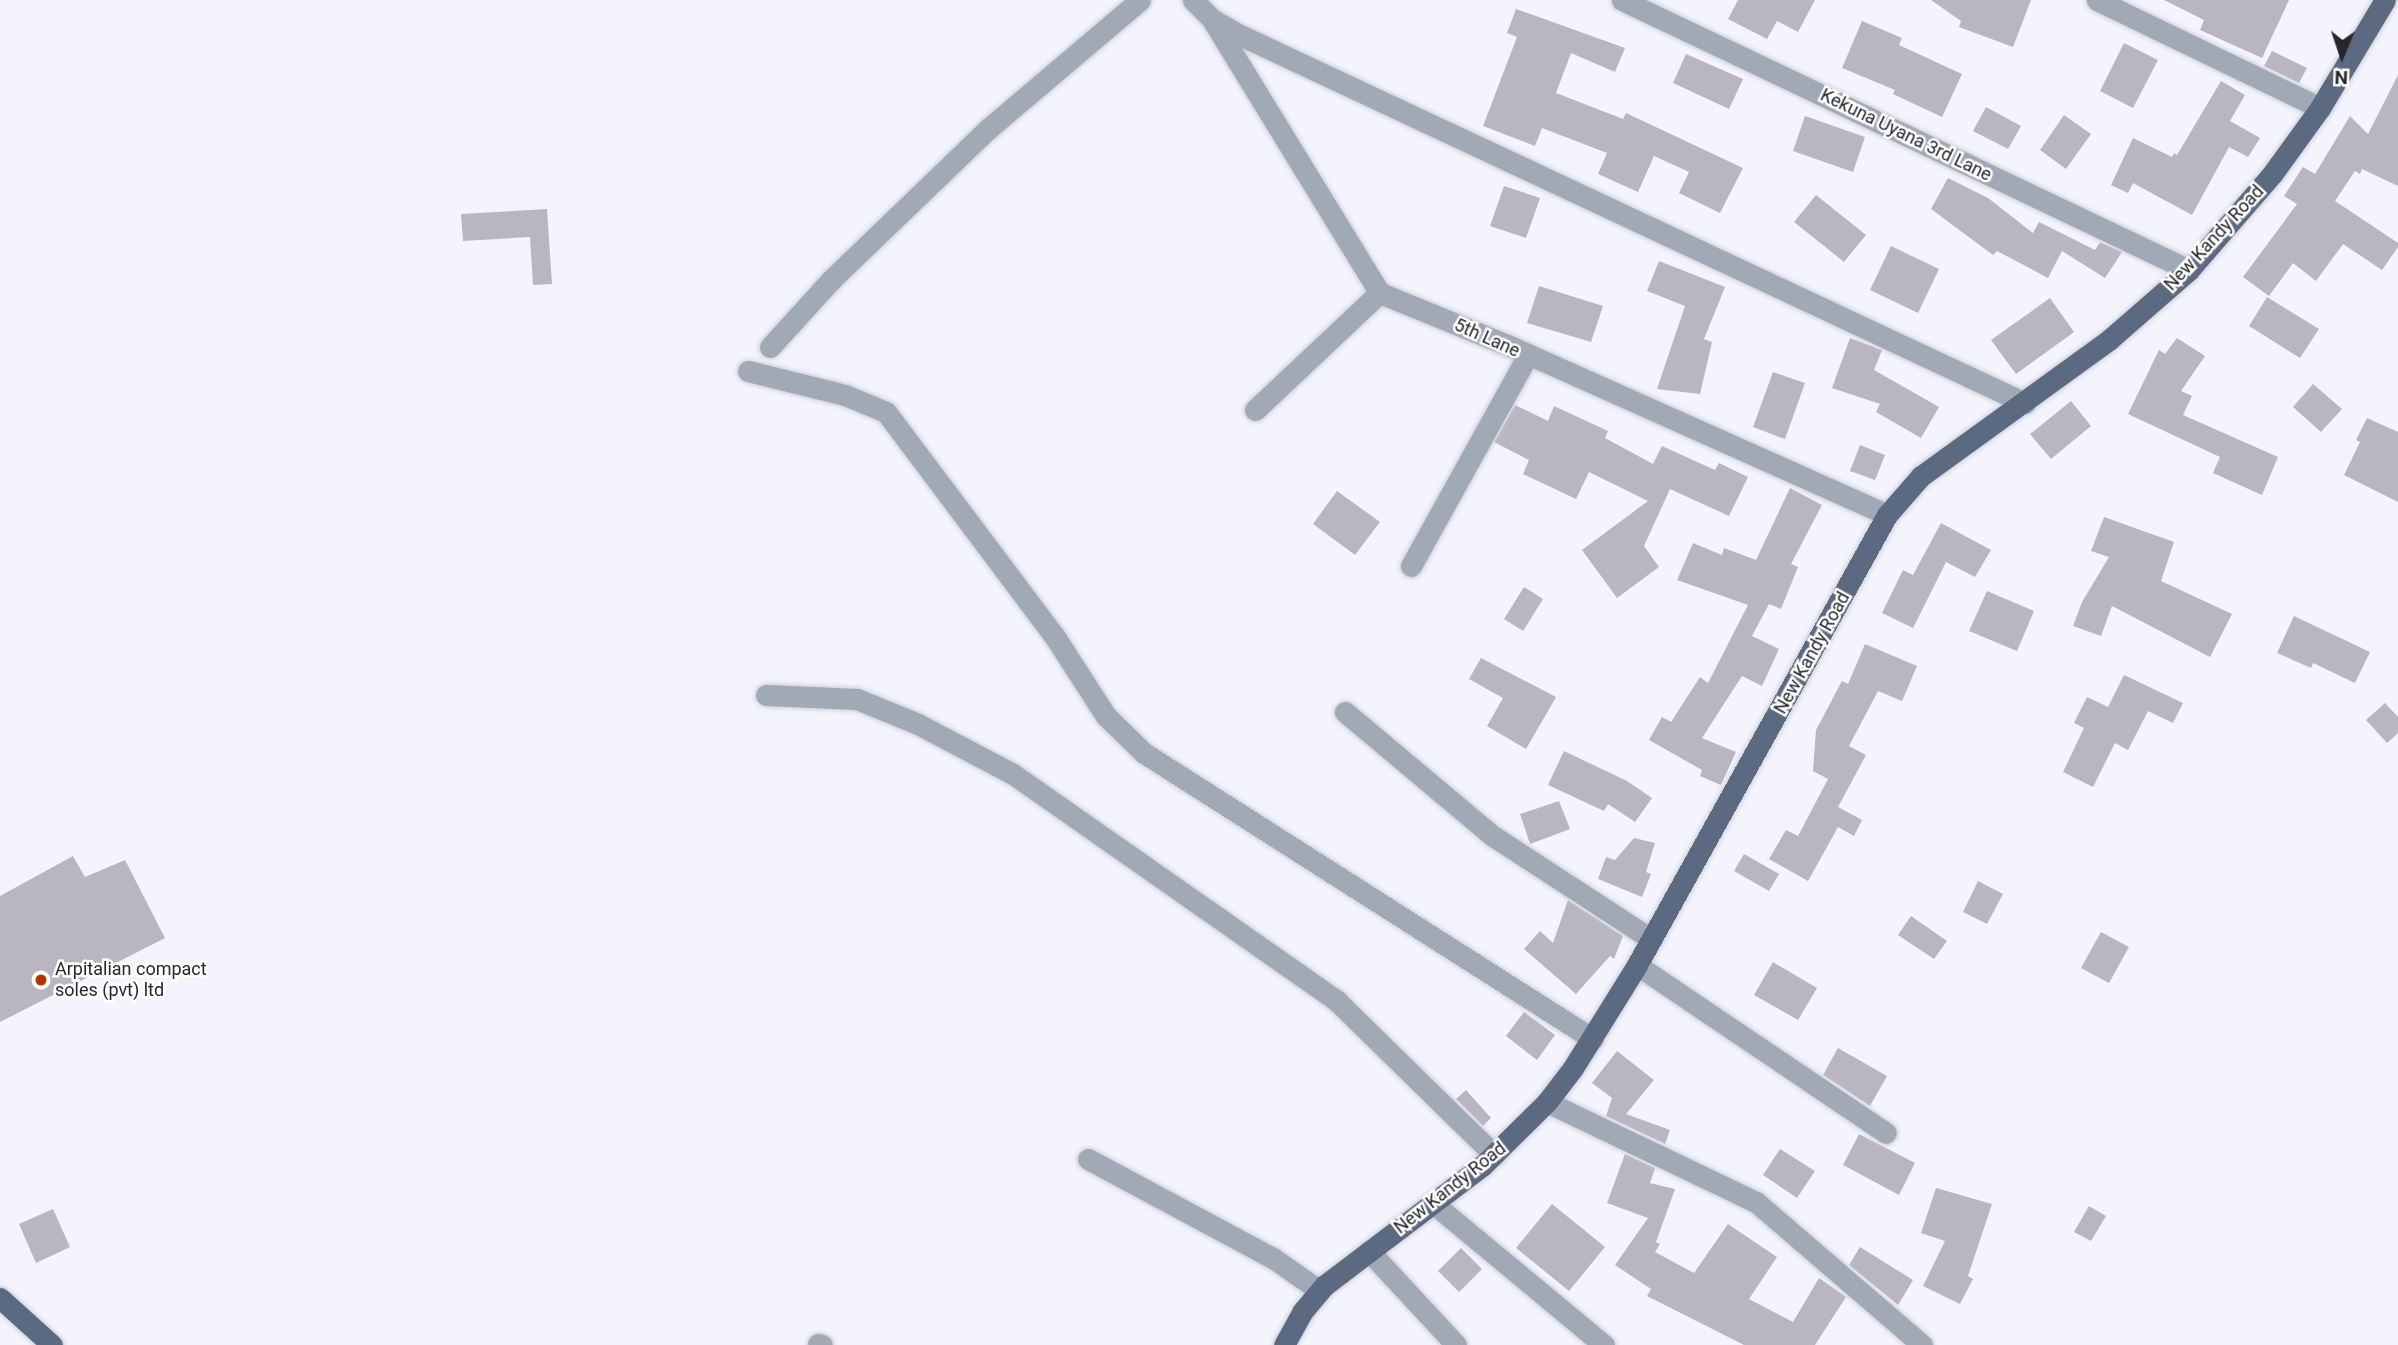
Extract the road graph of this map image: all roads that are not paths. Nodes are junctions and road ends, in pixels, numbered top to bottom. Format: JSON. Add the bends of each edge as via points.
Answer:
{"nodes":[{"id":1,"x":1140,"y":0,"type":"edge"},
{"id":2,"x":1193,"y":0,"type":"edge"},
{"id":3,"x":1622,"y":0,"type":"edge"},
{"id":4,"x":2096,"y":0,"type":"edge"},
{"id":5,"x":2385,"y":0,"type":"edge"},
{"id":6,"x":1212,"y":19,"type":"junction"},
{"id":7,"x":2320,"y":108,"type":"junction"},
{"id":8,"x":2189,"y":270,"type":"junction"},
{"id":9,"x":1380,"y":292,"type":"junction"},
{"id":10,"x":769,"y":347,"type":"dead end"},
{"id":11,"x":1528,"y":355,"type":"junction"},
{"id":12,"x":748,"y":371,"type":"dead end"},
{"id":13,"x":2025,"y":403,"type":"junction"},
{"id":14,"x":1255,"y":410,"type":"dead end"},
{"id":15,"x":1887,"y":516,"type":"junction"},
{"id":16,"x":1411,"y":566,"type":"dead end"},
{"id":17,"x":766,"y":695,"type":"dead end"},
{"id":18,"x":1345,"y":712,"type":"dead end"},
{"id":19,"x":1651,"y":939,"type":"junction"},
{"id":20,"x":1637,"y":965,"type":"junction"},
{"id":21,"x":1593,"y":1040,"type":"junction"},
{"id":22,"x":1547,"y":1102,"type":"junction"},
{"id":23,"x":1886,"y":1133,"type":"dead end"},
{"id":24,"x":1494,"y":1155,"type":"junction"},
{"id":25,"x":1088,"y":1159,"type":"dead end"},
{"id":26,"x":1434,"y":1204,"type":"junction"},
{"id":27,"x":1369,"y":1251,"type":"junction"},
{"id":28,"x":1320,"y":1291,"type":"junction"},
{"id":29,"x":0,"y":1298,"type":"edge"},
{"id":30,"x":52,"y":1345,"type":"edge"},
{"id":31,"x":1284,"y":1345,"type":"edge"},
{"id":32,"x":1456,"y":1345,"type":"edge"},
{"id":33,"x":1604,"y":1345,"type":"edge"},
{"id":34,"x":1922,"y":1345,"type":"edge"}],
"edges":[{"from":1,"to":10,"type":"street","via":[[988,129],[831,280]]},
{"from":2,"to":6,"type":"street"},
{"from":3,"to":8,"type":"street","name":"Kekuna Uyana 3rd Lane"},
{"from":4,"to":7,"type":"street"},
{"from":5,"to":7,"type":"main road","name":"New Kandy Road"},
{"from":6,"to":9,"type":"street"},
{"from":6,"to":13,"type":"street"},
{"from":7,"to":8,"type":"main road","name":"New Kandy Road","via":[[2273,173]]},
{"from":8,"to":13,"type":"main road","name":"New Kandy Road","via":[[2110,340]]},
{"from":9,"to":11,"type":"street","name":"5th Lane"},
{"from":9,"to":14,"type":"street"},
{"from":11,"to":15,"type":"street","name":"5th Lane"},
{"from":11,"to":16,"type":"street"},
{"from":12,"to":21,"type":"street","via":[[845,395],[886,412],[1047,627],[1107,716],[1144,753]]},
{"from":13,"to":15,"type":"main road","name":"New Kandy Road","via":[[1921,476]]},
{"from":15,"to":19,"type":"main road","name":"New Kandy Road"},
{"from":17,"to":24,"type":"street","via":[[857,699],[918,723],[1013,774],[1338,1001]]},
{"from":18,"to":19,"type":"street","via":[[1493,836]]},
{"from":19,"to":20,"type":"main road","name":"New Kandy Road"},
{"from":20,"to":21,"type":"main road","name":"New Kandy Road"},
{"from":20,"to":23,"type":"street"},
{"from":21,"to":22,"type":"main road","name":"New Kandy Road"},
{"from":22,"to":24,"type":"main road","name":"New Kandy Road"},
{"from":22,"to":34,"type":"street","via":[[1756,1202]]},
{"from":24,"to":26,"type":"main road","name":"New Kandy Road"},
{"from":25,"to":28,"type":"street","via":[[1273,1258]]},
{"from":26,"to":27,"type":"main road","name":"New Kandy Road"},
{"from":26,"to":33,"type":"street"},
{"from":27,"to":28,"type":"main road","name":"New Kandy Road"},
{"from":27,"to":32,"type":"street"},
{"from":28,"to":31,"type":"main road","name":"New Kandy Road"},
{"from":29,"to":30,"type":"main road"}]}
